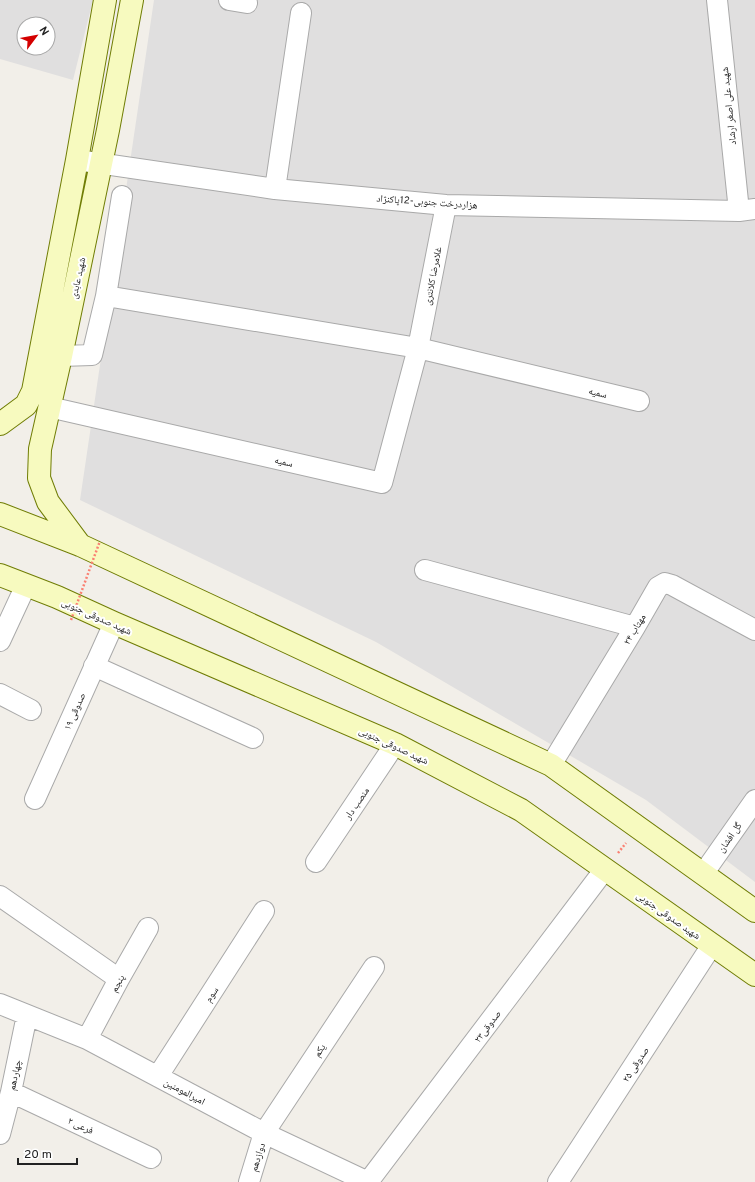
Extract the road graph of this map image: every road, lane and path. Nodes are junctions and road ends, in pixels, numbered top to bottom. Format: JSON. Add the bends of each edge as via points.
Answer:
{"nodes":[{"id":1,"x":105,"y":0,"type":"edge"},
{"id":2,"x":132,"y":0,"type":"edge"},
{"id":3,"x":717,"y":0,"type":"edge"},
{"id":4,"x":301,"y":13,"type":"dead end"},
{"id":5,"x":77,"y":160,"type":"junction"},
{"id":6,"x":101,"y":162,"type":"junction"},
{"id":7,"x":275,"y":189,"type":"junction"},
{"id":8,"x":122,"y":196,"type":"dead end"},
{"id":9,"x":446,"y":204,"type":"junction"},
{"id":10,"x":747,"y":210,"type":"edge"},
{"id":11,"x":106,"y":296,"type":"junction"},
{"id":12,"x":418,"y":348,"type":"junction"},
{"id":13,"x":61,"y":356,"type":"junction"},
{"id":14,"x":639,"y":401,"type":"dead end"},
{"id":15,"x":49,"y":407,"type":"junction"},
{"id":16,"x":0,"y":424,"type":"edge"},
{"id":17,"x":0,"y":514,"type":"edge"},
{"id":18,"x":90,"y":543,"type":"junction"},
{"id":19,"x":425,"y":570,"type":"dead end"},
{"id":20,"x":0,"y":575,"type":"edge"},
{"id":21,"x":26,"y":585,"type":"junction"},
{"id":22,"x":71,"y":620,"type":"dead end"},
{"id":23,"x":114,"y":623,"type":"junction"},
{"id":24,"x":635,"y":627,"type":"junction"},
{"id":25,"x":755,"y":630,"type":"edge"},
{"id":26,"x":0,"y":641,"type":"edge"},
{"id":27,"x":94,"y":666,"type":"junction"},
{"id":28,"x":0,"y":694,"type":"edge"},
{"id":29,"x":31,"y":710,"type":"dead end"},
{"id":30,"x":253,"y":738,"type":"dead end"},
{"id":31,"x":395,"y":744,"type":"junction"},
{"id":32,"x":551,"y":765,"type":"junction"},
{"id":33,"x":35,"y":800,"type":"dead end"},
{"id":34,"x":755,"y":800,"type":"edge"},
{"id":35,"x":638,"y":827,"type":"junction"},
{"id":36,"x":316,"y":862,"type":"dead end"},
{"id":37,"x":605,"y":869,"type":"junction"},
{"id":38,"x":703,"y":874,"type":"junction"},
{"id":39,"x":0,"y":896,"type":"edge"},
{"id":40,"x":264,"y":911,"type":"dead end"},
{"id":41,"x":755,"y":911,"type":"edge"},
{"id":42,"x":148,"y":928,"type":"dead end"},
{"id":43,"x":712,"y":945,"type":"junction"},
{"id":44,"x":374,"y":967,"type":"dead end"},
{"id":45,"x":755,"y":976,"type":"edge"},
{"id":46,"x":119,"y":979,"type":"junction"},
{"id":47,"x":0,"y":1004,"type":"edge"},
{"id":48,"x":27,"y":1015,"type":"junction"},
{"id":49,"x":87,"y":1039,"type":"junction"},
{"id":50,"x":158,"y":1076,"type":"junction"},
{"id":51,"x":11,"y":1092,"type":"junction"},
{"id":52,"x":264,"y":1133,"type":"junction"},
{"id":53,"x":0,"y":1134,"type":"edge"},
{"id":54,"x":151,"y":1158,"type":"dead end"},
{"id":55,"x":249,"y":1182,"type":"edge"},
{"id":56,"x":368,"y":1182,"type":"edge"},
{"id":57,"x":558,"y":1182,"type":"edge"}],
"edges":[{"from":1,"to":5,"type":"main road"},
{"from":2,"to":6,"type":"main road","name":"شهید عابدی"},
{"from":3,"to":10,"type":"street","name":"شهید علی اصغر ارشاد"},
{"from":4,"to":7,"type":"street"},
{"from":5,"to":6,"type":"street","name":"هزاردرخت جنوبی-12پاکنژاد"},
{"from":5,"to":16,"type":"main road","via":[[33,390],[26,405]]},
{"from":6,"to":7,"type":"street","name":"هزاردرخت جنوبی-12پاکنژاد"},
{"from":6,"to":13,"type":"main road","name":"شهید عابدی"},
{"from":7,"to":9,"type":"street","name":"هزاردرخت جنوبی-12پاکنژاد"},
{"from":8,"to":11,"type":"street"},
{"from":9,"to":10,"type":"street","name":"هزاردرخت جنوبی-12پاکنژاد"},
{"from":9,"to":12,"type":"street","name":"غلامرضا کلانتری"},
{"from":11,"to":12,"type":"street","name":"سمیه"},
{"from":11,"to":13,"type":"street","via":[[92,355]]},
{"from":12,"to":14,"type":"street","name":"سمیه"},
{"from":12,"to":15,"type":"street","name":"سمیه","via":[[382,484]]},
{"from":13,"to":15,"type":"main road","name":"شهید عابدی"},
{"from":15,"to":18,"type":"main road","name":"شهید عابدی","via":[[40,449],[39,478],[48,502]]},
{"from":17,"to":18,"type":"main road"},
{"from":18,"to":22,"type":"path","bridge":true},
{"from":18,"to":32,"type":"main road"},
{"from":19,"to":24,"type":"street"},
{"from":20,"to":21,"type":"main road","name":"شهید صدوقی جنوبی"},
{"from":21,"to":23,"type":"main road","name":"شهید صدوقی جنوبی"},
{"from":21,"to":26,"type":"street"},
{"from":23,"to":27,"type":"street","name":"صدوقی ۱۹"},
{"from":23,"to":31,"type":"main road","name":"شهید صدوقی جنوبی"},
{"from":24,"to":25,"type":"street","name":"مهتاب ۲۴","via":[[658,587],[665,583]]},
{"from":24,"to":32,"type":"street","name":"مهتاب ۲۴"},
{"from":27,"to":30,"type":"street"},
{"from":27,"to":33,"type":"street","name":"صدوقی ۱۹"},
{"from":28,"to":29,"type":"street"},
{"from":31,"to":36,"type":"street","name":"منصب دار"},
{"from":31,"to":37,"type":"main road","name":"شهید صدوقی جنوبی","via":[[521,810]]},
{"from":32,"to":35,"type":"main road"},
{"from":34,"to":38,"type":"street","name":"گل افشان"},
{"from":35,"to":37,"type":"path"},
{"from":35,"to":38,"type":"main road"},
{"from":37,"to":43,"type":"main road","name":"شهید صدوقی جنوبی"},
{"from":37,"to":56,"type":"street","name":"صدوقی۲۳"},
{"from":38,"to":41,"type":"main road"},
{"from":39,"to":46,"type":"street"},
{"from":40,"to":50,"type":"street","name":"سوم"},
{"from":42,"to":46,"type":"street","name":"پنجم"},
{"from":43,"to":45,"type":"main road","name":"شهید صدوقی جنوبی"},
{"from":43,"to":57,"type":"street","name":"صدوقی ۲۵"},
{"from":44,"to":52,"type":"street","name":"یکم"},
{"from":46,"to":49,"type":"street","name":"پنجم"},
{"from":47,"to":48,"type":"street","name":"امیرالمومنین"},
{"from":48,"to":49,"type":"street","name":"امیرالمومنین"},
{"from":48,"to":51,"type":"street","name":"چهاردهم"},
{"from":49,"to":50,"type":"street","name":"امیرالمومنین"},
{"from":50,"to":52,"type":"street","name":"امیرالمومنین"},
{"from":51,"to":53,"type":"street","name":"چهاردهم"},
{"from":51,"to":54,"type":"street","name":"فرعی ۲"},
{"from":52,"to":55,"type":"street","name":"دوازدهم"},
{"from":52,"to":56,"type":"street","name":"امیرالمومنین"}]}
